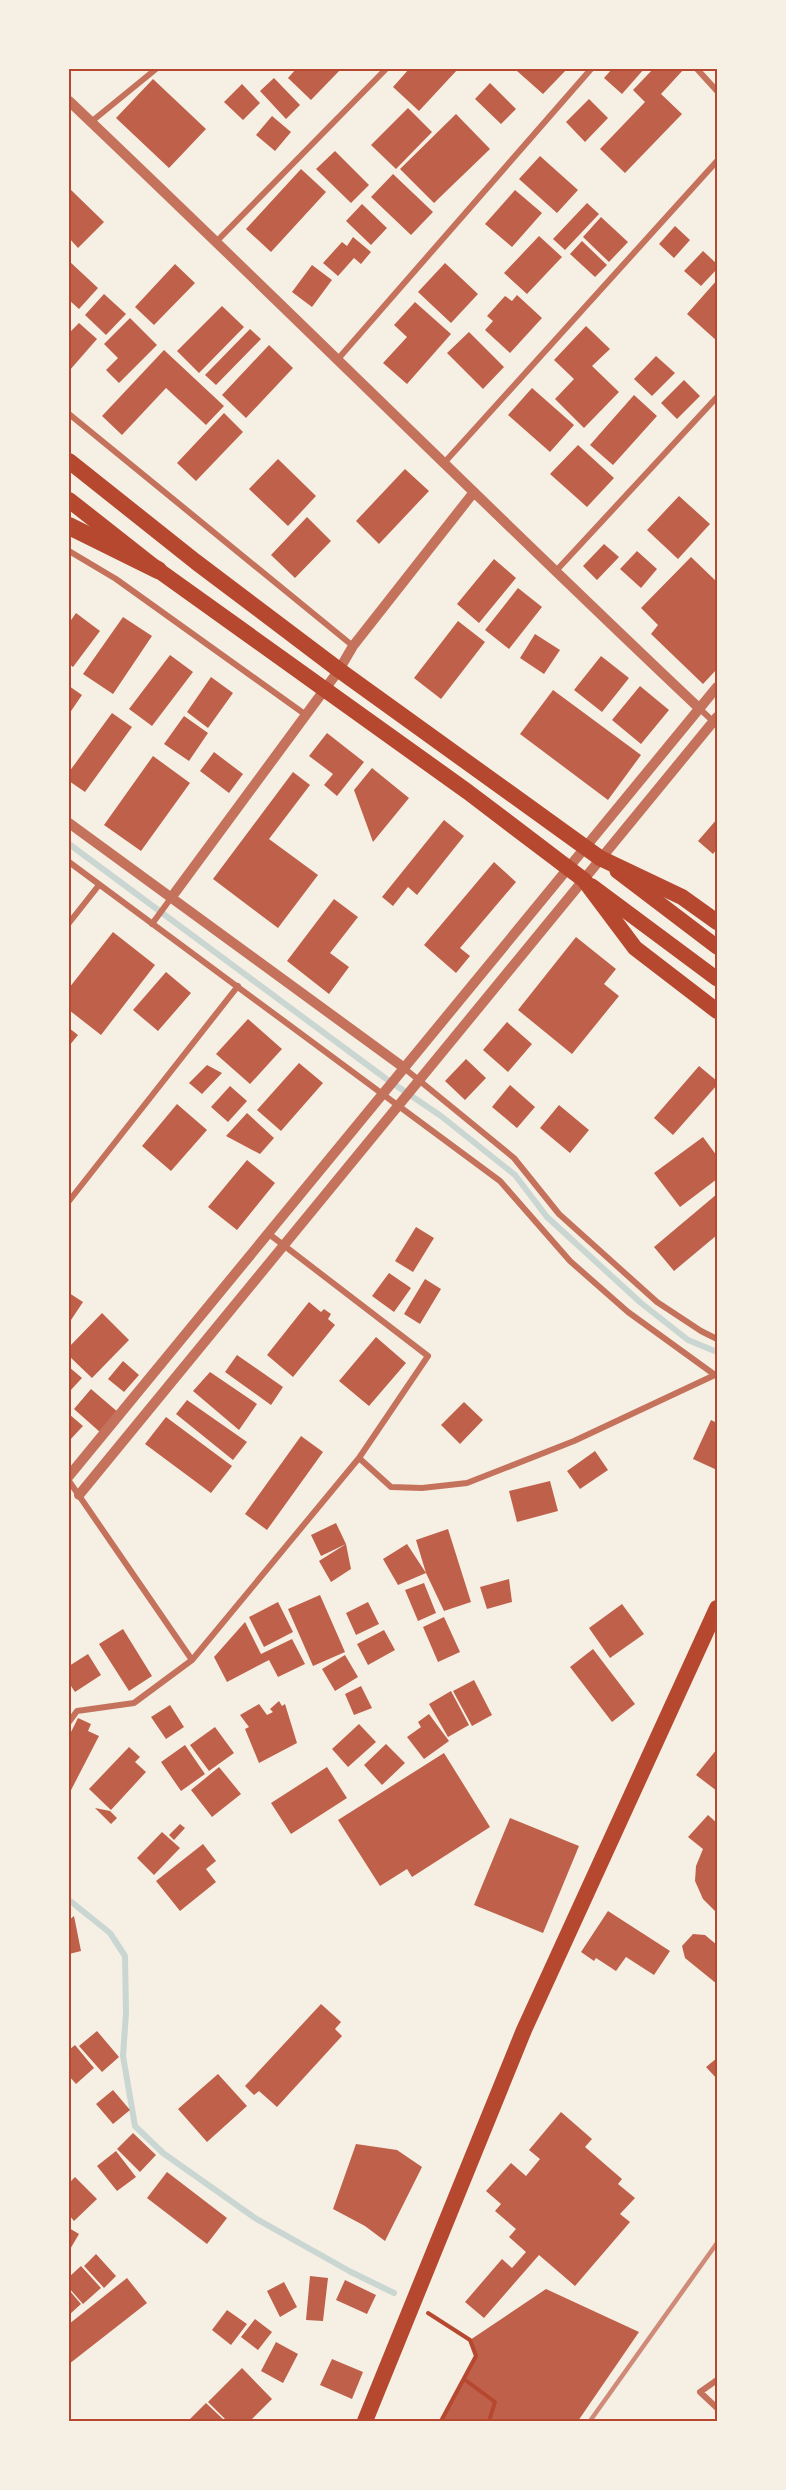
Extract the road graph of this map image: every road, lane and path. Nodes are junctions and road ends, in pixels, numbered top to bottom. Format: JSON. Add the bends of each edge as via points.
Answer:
{"nodes":[{"id":1,"x":156,"y":69,"type":"edge"},
{"id":2,"x":386,"y":69,"type":"edge"},
{"id":3,"x":591,"y":69,"type":"edge"},
{"id":4,"x":697,"y":69,"type":"edge"},
{"id":5,"x":717,"y":91,"type":"edge"},
{"id":6,"x":69,"y":101,"type":"edge"},
{"id":7,"x":92,"y":122,"type":"junction"},
{"id":8,"x":717,"y":161,"type":"edge"},
{"id":9,"x":215,"y":243,"type":"junction"},
{"id":10,"x":338,"y":359,"type":"junction"},
{"id":11,"x":717,"y":397,"type":"edge"},
{"id":12,"x":69,"y":414,"type":"edge"},
{"id":13,"x":69,"y":461,"type":"edge"},
{"id":14,"x":444,"y":463,"type":"junction"},
{"id":15,"x":474,"y":492,"type":"junction"},
{"id":16,"x":69,"y":500,"type":"edge"},
{"id":17,"x":69,"y":526,"type":"edge"},
{"id":18,"x":69,"y":551,"type":"edge"},
{"id":19,"x":158,"y":570,"type":"junction"},
{"id":20,"x":555,"y":572,"type":"junction"},
{"id":21,"x":352,"y":646,"type":"junction"},
{"id":22,"x":339,"y":670,"type":"junction"},
{"id":23,"x":717,"y":687,"type":"edge"},
{"id":24,"x":326,"y":689,"type":"junction"},
{"id":25,"x":700,"y":709,"type":"junction"},
{"id":26,"x":306,"y":715,"type":"junction"},
{"id":27,"x":716,"y":722,"type":"edge"},
{"id":28,"x":69,"y":823,"type":"edge"},
{"id":29,"x":585,"y":847,"type":"junction"},
{"id":30,"x":600,"y":858,"type":"junction"},
{"id":31,"x":69,"y":862,"type":"edge"},
{"id":32,"x":570,"y":869,"type":"junction"},
{"id":33,"x":584,"y":880,"type":"junction"},
{"id":34,"x":99,"y":885,"type":"junction"},
{"id":35,"x":171,"y":898,"type":"junction"},
{"id":36,"x":717,"y":922,"type":"edge"},
{"id":37,"x":69,"y":923,"type":"edge"},
{"id":38,"x":152,"y":924,"type":"junction"},
{"id":39,"x":717,"y":947,"type":"edge"},
{"id":40,"x":717,"y":979,"type":"edge"},
{"id":41,"x":238,"y":986,"type":"junction"},
{"id":42,"x":717,"y":1011,"type":"edge"},
{"id":43,"x":401,"y":1070,"type":"junction"},
{"id":44,"x":418,"y":1082,"type":"junction"},
{"id":45,"x":383,"y":1092,"type":"junction"},
{"id":46,"x":400,"y":1105,"type":"junction"},
{"id":47,"x":69,"y":1201,"type":"edge"},
{"id":48,"x":269,"y":1234,"type":"junction"},
{"id":49,"x":285,"y":1246,"type":"junction"},
{"id":50,"x":717,"y":1339,"type":"edge"},
{"id":51,"x":716,"y":1374,"type":"edge"},
{"id":52,"x":359,"y":1458,"type":"junction"},
{"id":53,"x":69,"y":1476,"type":"edge"},
{"id":54,"x":69,"y":1481,"type":"edge"},
{"id":55,"x":79,"y":1495,"type":"junction"},
{"id":56,"x":717,"y":1608,"type":"edge"},
{"id":57,"x":192,"y":1660,"type":"junction"},
{"id":58,"x":69,"y":1722,"type":"edge"},
{"id":59,"x":414,"y":2303,"type":"junction"},
{"id":60,"x":464,"y":2379,"type":"junction"},
{"id":61,"x":717,"y":2380,"type":"edge"},
{"id":62,"x":717,"y":2408,"type":"edge"},
{"id":63,"x":365,"y":2421,"type":"edge"},
{"id":64,"x":441,"y":2421,"type":"edge"},
{"id":65,"x":489,"y":2421,"type":"edge"}],
"edges":[{"from":1,"to":7,"type":"street"},
{"from":2,"to":9,"type":"street"},
{"from":3,"to":10,"type":"street"},
{"from":4,"to":5,"type":"street"},
{"from":6,"to":7,"type":"street"},
{"from":7,"to":9,"type":"street"},
{"from":8,"to":14,"type":"street"},
{"from":9,"to":10,"type":"street"},
{"from":10,"to":14,"type":"street"},
{"from":11,"to":20,"type":"street"},
{"from":12,"to":21,"type":"street"},
{"from":13,"to":22,"type":"highway"},
{"from":14,"to":15,"type":"street"},
{"from":15,"to":20,"type":"street"},
{"from":15,"to":21,"type":"street"},
{"from":16,"to":19,"type":"highway"},
{"from":17,"to":19,"type":"highway"},
{"from":18,"to":26,"type":"street","via":[[116,579]]},
{"from":19,"to":24,"type":"highway"},
{"from":20,"to":25,"type":"street"},
{"from":21,"to":22,"type":"street"},
{"from":22,"to":24,"type":"street"},
{"from":22,"to":29,"type":"highway"},
{"from":23,"to":25,"type":"street"},
{"from":24,"to":26,"type":"street"},
{"from":24,"to":32,"type":"highway"},
{"from":25,"to":27,"type":"street"},
{"from":25,"to":29,"type":"street"},
{"from":26,"to":35,"type":"street"},
{"from":27,"to":30,"type":"street"},
{"from":28,"to":35,"type":"street"},
{"from":29,"to":30,"type":"highway"},
{"from":29,"to":32,"type":"street"},
{"from":30,"to":33,"type":"street"},
{"from":30,"to":36,"type":"highway","via":[[682,897]]},
{"from":30,"to":39,"type":"main road"},
{"from":31,"to":34,"type":"street"},
{"from":32,"to":33,"type":"highway"},
{"from":32,"to":43,"type":"street"},
{"from":33,"to":40,"type":"main road"},
{"from":33,"to":42,"type":"highway","via":[[635,948]]},
{"from":33,"to":44,"type":"street"},
{"from":34,"to":37,"type":"street"},
{"from":34,"to":38,"type":"street"},
{"from":35,"to":38,"type":"street"},
{"from":35,"to":43,"type":"street"},
{"from":38,"to":41,"type":"street"},
{"from":41,"to":45,"type":"street"},
{"from":41,"to":47,"type":"street"},
{"from":43,"to":44,"type":"street"},
{"from":43,"to":45,"type":"street"},
{"from":44,"to":46,"type":"street"},
{"from":44,"to":50,"type":"street","via":[[514,1158],[559,1214],[657,1302]]},
{"from":45,"to":46,"type":"street"},
{"from":45,"to":48,"type":"street"},
{"from":46,"to":49,"type":"street"},
{"from":46,"to":51,"type":"street","via":[[500,1181],[570,1261],[628,1312]]},
{"from":48,"to":49,"type":"street"},
{"from":48,"to":53,"type":"street"},
{"from":49,"to":52,"type":"street","via":[[428,1356]]},
{"from":49,"to":55,"type":"street"},
{"from":51,"to":52,"type":"street","via":[[574,1441],[467,1483],[391,1487]]},
{"from":52,"to":57,"type":"street"},
{"from":54,"to":55,"type":"street"},
{"from":55,"to":57,"type":"street"},
{"from":56,"to":59,"type":"highway","via":[[524,2030]]},
{"from":57,"to":58,"type":"street","via":[[134,1703],[77,1712]]},
{"from":59,"to":60,"type":"path","via":[[470,2340],[476,2356]]},
{"from":59,"to":63,"type":"highway"},
{"from":60,"to":64,"type":"path"},
{"from":60,"to":65,"type":"path","via":[[495,2402]]},
{"from":61,"to":62,"type":"street","via":[[700,2392]]}]}
